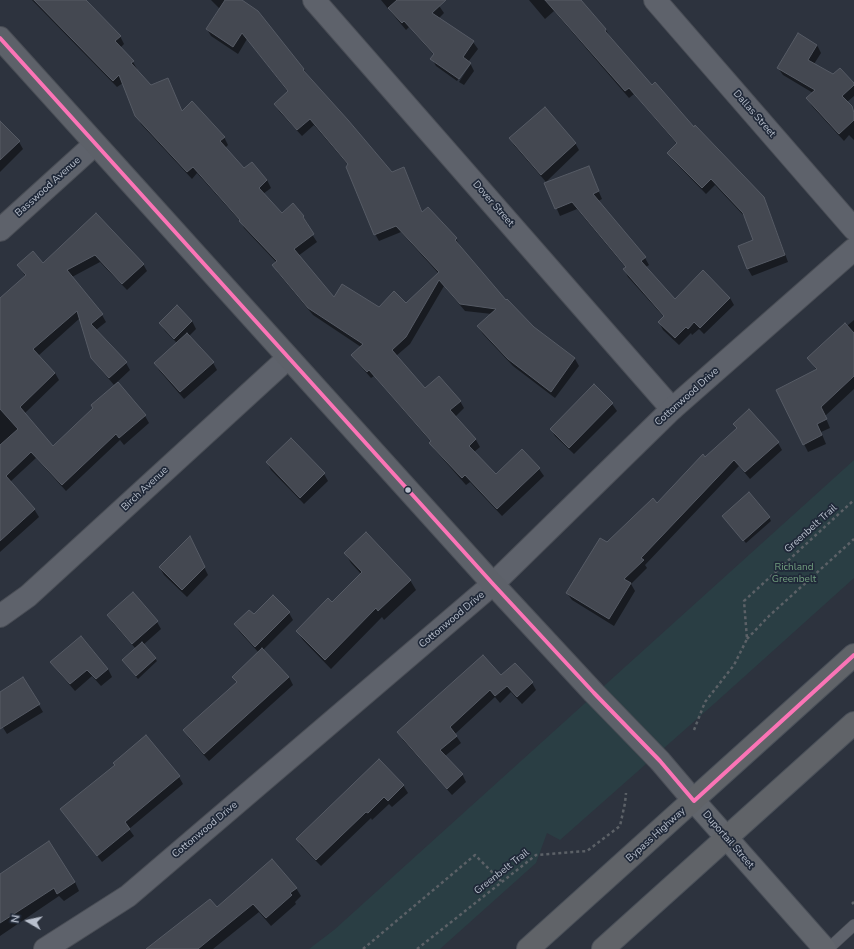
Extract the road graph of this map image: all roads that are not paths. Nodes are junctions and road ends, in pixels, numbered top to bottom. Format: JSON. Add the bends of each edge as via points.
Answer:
{"nodes":[{"id":1,"x":314,"y":0,"type":"edge"},
{"id":2,"x":655,"y":0,"type":"edge"},
{"id":3,"x":0,"y":38,"type":"edge"},
{"id":4,"x":95,"y":144,"type":"junction"},
{"id":5,"x":854,"y":229,"type":"edge"},
{"id":6,"x":0,"y":230,"type":"edge"},
{"id":7,"x":854,"y":249,"type":"edge"},
{"id":8,"x":288,"y":358,"type":"junction"},
{"id":9,"x":672,"y":409,"type":"junction"},
{"id":10,"x":493,"y":584,"type":"junction"},
{"id":11,"x":0,"y":616,"type":"edge"},
{"id":12,"x":854,"y":655,"type":"edge"},
{"id":13,"x":854,"y":723,"type":"edge"},
{"id":14,"x":694,"y":801,"type":"junction"},
{"id":15,"x":726,"y":838,"type":"junction"},
{"id":16,"x":854,"y":925,"type":"edge"},
{"id":17,"x":45,"y":949,"type":"edge"},
{"id":18,"x":528,"y":949,"type":"edge"},
{"id":19,"x":603,"y":949,"type":"edge"},
{"id":20,"x":827,"y":949,"type":"edge"}],
"edges":[{"from":1,"to":9,"type":"street","name":"Dover Street"},
{"from":2,"to":5,"type":"street","name":"Dallas Street"},
{"from":3,"to":4,"type":"main road","name":"Duportail Street"},
{"from":4,"to":6,"type":"street","name":"Basswood Avenue"},
{"from":4,"to":8,"type":"main road","name":"Duportail Street"},
{"from":7,"to":9,"type":"street","name":"Cottonwood Drive"},
{"from":8,"to":10,"type":"main road","name":"Duportail Street"},
{"from":8,"to":11,"type":"street","name":"Birch Avenue","via":[[28,596]]},
{"from":9,"to":10,"type":"street","name":"Cottonwood Drive"},
{"from":10,"to":14,"type":"main road","name":"Duportail Street","via":[[660,761]]},
{"from":10,"to":17,"type":"street","name":"Cottonwood Drive","via":[[128,896]]},
{"from":12,"to":14,"type":"highway","name":"Bypass Highway"},
{"from":13,"to":15,"type":"highway"},
{"from":14,"to":15,"type":"main road","name":"Duportail Street"},
{"from":14,"to":18,"type":"highway","name":"Bypass Highway"},
{"from":15,"to":19,"type":"highway"},
{"from":15,"to":20,"type":"main road","name":"Duportail Street"},
{"from":16,"to":20,"type":"lane"}]}
